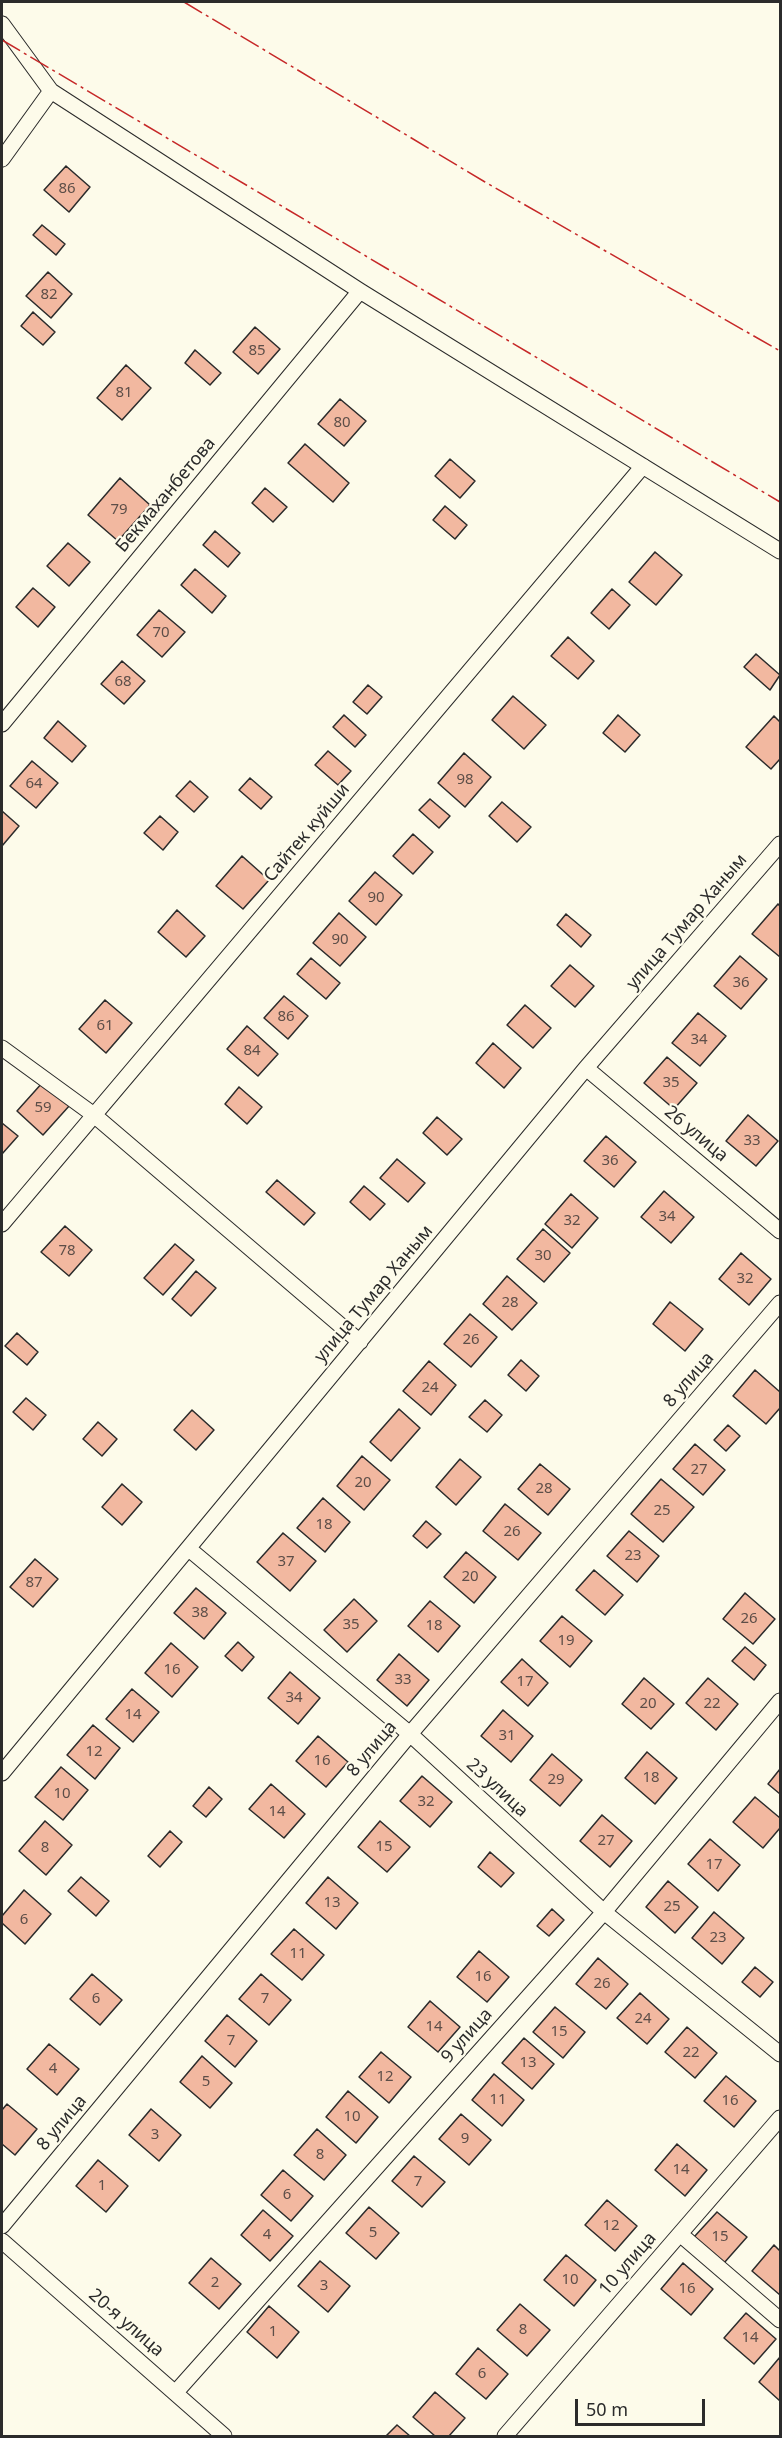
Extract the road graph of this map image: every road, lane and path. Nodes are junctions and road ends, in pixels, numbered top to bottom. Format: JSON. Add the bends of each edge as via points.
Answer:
{"nodes":[{"id":1,"x":2,"y":24,"type":"edge"},
{"id":2,"x":51,"y":91,"type":"junction"},
{"id":3,"x":2,"y":159,"type":"edge"},
{"id":4,"x":360,"y":291,"type":"junction"},
{"id":5,"x":643,"y":466,"type":"junction"},
{"id":6,"x":780,"y":551,"type":"edge"},
{"id":7,"x":2,"y":724,"type":"edge"},
{"id":8,"x":780,"y":844,"type":"edge"},
{"id":9,"x":2,"y":1048,"type":"edge"},
{"id":10,"x":586,"y":1068,"type":"junction"},
{"id":11,"x":94,"y":1115,"type":"junction"},
{"id":12,"x":2,"y":1224,"type":"edge"},
{"id":13,"x":780,"y":1231,"type":"edge"},
{"id":14,"x":780,"y":1303,"type":"edge"},
{"id":15,"x":360,"y":1342,"type":"junction"},
{"id":16,"x":189,"y":1549,"type":"junction"},
{"id":17,"x":780,"y":1701,"type":"edge"},
{"id":18,"x":410,"y":1734,"type":"junction"},
{"id":19,"x":2,"y":1773,"type":"edge"},
{"id":20,"x":604,"y":1912,"type":"junction"},
{"id":21,"x":780,"y":2054,"type":"edge"},
{"id":22,"x":780,"y":2118,"type":"edge"},
{"id":23,"x":2,"y":2226,"type":"edge"},
{"id":24,"x":680,"y":2234,"type":"junction"},
{"id":25,"x":2,"y":2241,"type":"edge"},
{"id":26,"x":780,"y":2320,"type":"edge"},
{"id":27,"x":176,"y":2392,"type":"junction"},
{"id":28,"x":224,"y":2436,"type":"edge"},
{"id":29,"x":505,"y":2436,"type":"edge"}],
"edges":[{"from":1,"to":2,"type":"street"},
{"from":2,"to":3,"type":"street"},
{"from":2,"to":4,"type":"street"},
{"from":4,"to":5,"type":"street"},
{"from":4,"to":7,"type":"street","name":"Бекмаханбетова"},
{"from":5,"to":6,"type":"street"},
{"from":5,"to":11,"type":"street","name":"Сайтек куйши"},
{"from":8,"to":10,"type":"street","name":"улица Тумар Ханым"},
{"from":9,"to":11,"type":"street"},
{"from":10,"to":13,"type":"street","name":"26 улица"},
{"from":10,"to":15,"type":"street","name":"улица Тумар Ханым"},
{"from":11,"to":12,"type":"street","name":"Сайтек куйши"},
{"from":11,"to":15,"type":"street"},
{"from":14,"to":18,"type":"street","name":"8 улица"},
{"from":15,"to":16,"type":"street","name":"улица Тумар Ханым"},
{"from":16,"to":18,"type":"street","name":"23 улица"},
{"from":16,"to":19,"type":"street","name":"улица Тумар Ханым"},
{"from":17,"to":20,"type":"street","name":"9 улица"},
{"from":18,"to":20,"type":"street","name":"23 улица"},
{"from":18,"to":23,"type":"street","name":"8 улица"},
{"from":20,"to":21,"type":"street","name":"23 улица"},
{"from":20,"to":27,"type":"street","name":"9 улица"},
{"from":22,"to":24,"type":"street","name":"10 улица"},
{"from":24,"to":26,"type":"street"},
{"from":24,"to":29,"type":"street","name":"10 улица"},
{"from":25,"to":27,"type":"street","name":"20-я улица"},
{"from":27,"to":28,"type":"street","name":"20-я улица"}]}
